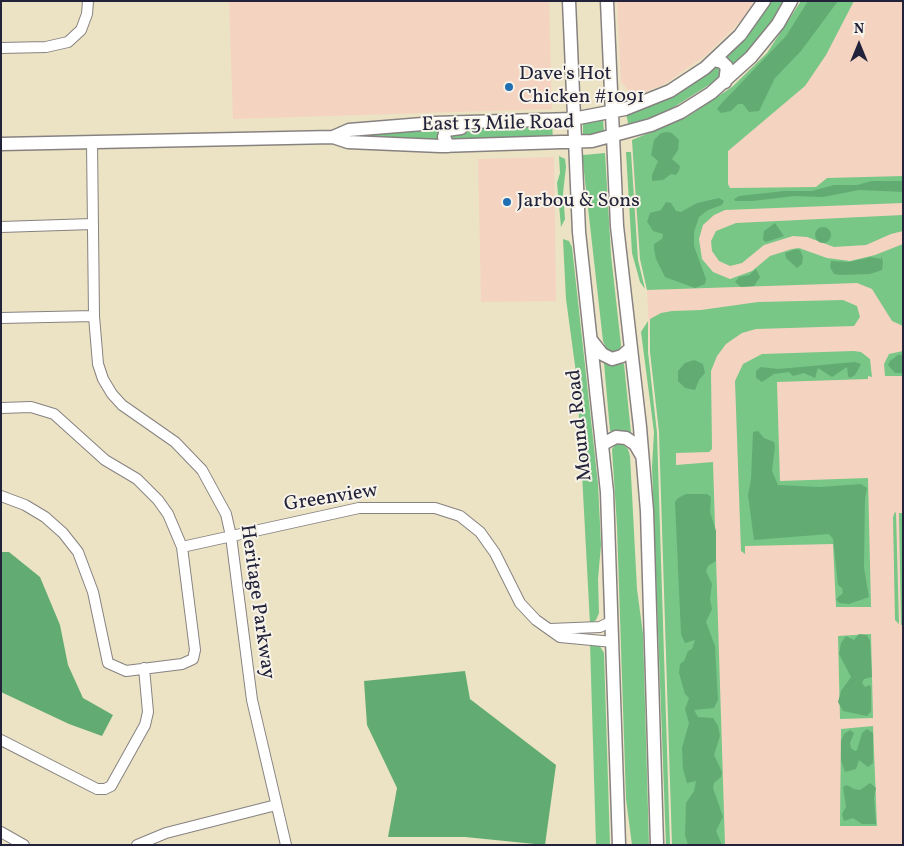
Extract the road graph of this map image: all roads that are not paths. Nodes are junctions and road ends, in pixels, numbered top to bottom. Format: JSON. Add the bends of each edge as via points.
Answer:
{"nodes":[{"id":1,"x":88,"y":1,"type":"edge"},
{"id":2,"x":569,"y":1,"type":"edge"},
{"id":3,"x":607,"y":1,"type":"edge"},
{"id":4,"x":764,"y":1,"type":"edge"},
{"id":5,"x":792,"y":1,"type":"edge"},
{"id":6,"x":1,"y":48,"type":"edge"},
{"id":7,"x":714,"y":60,"type":"junction"},
{"id":8,"x":725,"y":82,"type":"junction"},
{"id":9,"x":612,"y":112,"type":"junction"},
{"id":10,"x":573,"y":119,"type":"junction"},
{"id":11,"x":493,"y":121,"type":"junction"},
{"id":12,"x":333,"y":137,"type":"junction"},
{"id":13,"x":613,"y":137,"type":"junction"},
{"id":14,"x":92,"y":142,"type":"junction"},
{"id":15,"x":574,"y":143,"type":"junction"},
{"id":16,"x":1,"y":144,"type":"edge"},
{"id":17,"x":448,"y":146,"type":"junction"},
{"id":18,"x":92,"y":224,"type":"junction"},
{"id":19,"x":1,"y":227,"type":"edge"},
{"id":20,"x":94,"y":316,"type":"junction"},
{"id":21,"x":1,"y":318,"type":"edge"},
{"id":22,"x":590,"y":338,"type":"junction"},
{"id":23,"x":630,"y":348,"type":"junction"},
{"id":24,"x":1,"y":408,"type":"edge"},
{"id":25,"x":603,"y":444,"type":"junction"},
{"id":26,"x":643,"y":458,"type":"junction"},
{"id":27,"x":1,"y":496,"type":"edge"},
{"id":28,"x":231,"y":536,"type":"junction"},
{"id":29,"x":182,"y":547,"type":"junction"},
{"id":30,"x":612,"y":621,"type":"junction"},
{"id":31,"x":550,"y":628,"type":"junction"},
{"id":32,"x":613,"y":642,"type":"junction"},
{"id":33,"x":144,"y":668,"type":"junction"},
{"id":34,"x":1,"y":740,"type":"edge"},
{"id":35,"x":276,"y":805,"type":"junction"},
{"id":36,"x":1,"y":832,"type":"edge"},
{"id":37,"x":24,"y":845,"type":"edge"},
{"id":38,"x":137,"y":845,"type":"edge"},
{"id":39,"x":286,"y":845,"type":"edge"},
{"id":40,"x":619,"y":845,"type":"edge"},
{"id":41,"x":658,"y":845,"type":"edge"}],
"edges":[{"from":1,"to":6,"type":"street","via":[[85,22],[75,37],[53,46]]},
{"from":2,"to":10,"type":"main road","name":"Mound Road"},
{"from":3,"to":9,"type":"main road"},
{"from":4,"to":7,"type":"main road","name":"East 13 Mile Road","via":[[740,35]]},
{"from":5,"to":8,"type":"main road","name":"East 13 Mile Road","via":[[762,46]]},
{"from":7,"to":8,"type":"main road","via":[[727,66]]},
{"from":7,"to":9,"type":"main road","name":"East 13 Mile Road","via":[[670,91]]},
{"from":8,"to":13,"type":"main road","name":"East 13 Mile Road","via":[[681,112]]},
{"from":9,"to":10,"type":"main road","name":"East 13 Mile Road"},
{"from":9,"to":13,"type":"main road"},
{"from":10,"to":11,"type":"main road","name":"East 13 Mile Road"},
{"from":10,"to":15,"type":"main road","name":"Mound Road"},
{"from":11,"to":12,"type":"main road","name":"East 13 Mile Road","via":[[349,130]]},
{"from":11,"to":17,"type":"main road","via":[[489,126],[446,130],[444,137]]},
{"from":12,"to":14,"type":"main road","name":"East 13 Mile Road"},
{"from":12,"to":17,"type":"main road","name":"East 13 Mile Road","via":[[348,142]]},
{"from":13,"to":15,"type":"main road","name":"East 13 Mile Road"},
{"from":13,"to":23,"type":"main road","via":[[618,234]]},
{"from":14,"to":16,"type":"main road","name":"East 13 Mile Road"},
{"from":14,"to":18,"type":"street","name":"Heritage Parkway"},
{"from":15,"to":17,"type":"main road","name":"East 13 Mile Road"},
{"from":15,"to":22,"type":"main road","name":"Mound Road"},
{"from":18,"to":19,"type":"street"},
{"from":18,"to":20,"type":"street","name":"Heritage Parkway"},
{"from":20,"to":21,"type":"street"},
{"from":20,"to":28,"type":"street","name":"Heritage Parkway","via":[[98,364],[103,380],[122,405],[175,442],[202,470],[226,514]]},
{"from":22,"to":23,"type":"main road","via":[[602,354],[612,359],[622,356]]},
{"from":22,"to":25,"type":"main road","name":"Mound Road"},
{"from":23,"to":26,"type":"main road"},
{"from":24,"to":29,"type":"street","via":[[42,409],[67,424],[106,460],[148,489],[168,514]]},
{"from":25,"to":26,"type":"main road","via":[[616,438],[626,438]]},
{"from":25,"to":30,"type":"main road","name":"Mound Road"},
{"from":26,"to":41,"type":"main road"},
{"from":27,"to":33,"type":"street","via":[[45,517],[78,552],[94,592],[108,663],[126,670]]},
{"from":28,"to":29,"type":"street","name":"Greenview"},
{"from":28,"to":31,"type":"street","name":"Greenview","via":[[359,508],[435,508],[460,516],[480,532],[525,610]]},
{"from":28,"to":35,"type":"street","name":"Heritage Parkway","via":[[252,700]]},
{"from":29,"to":33,"type":"street","via":[[195,650],[193,659],[182,664]]},
{"from":30,"to":31,"type":"street","via":[[600,627]]},
{"from":30,"to":32,"type":"main road","name":"Mound Road"},
{"from":31,"to":32,"type":"street","name":"Greenview","via":[[560,637]]},
{"from":32,"to":40,"type":"main road","name":"Mound Road"},
{"from":33,"to":34,"type":"street","via":[[148,712],[145,725],[111,786],[97,789]]},
{"from":35,"to":38,"type":"street","via":[[166,833]]},
{"from":35,"to":39,"type":"street","name":"Heritage Parkway"},
{"from":36,"to":37,"type":"street"}]}
